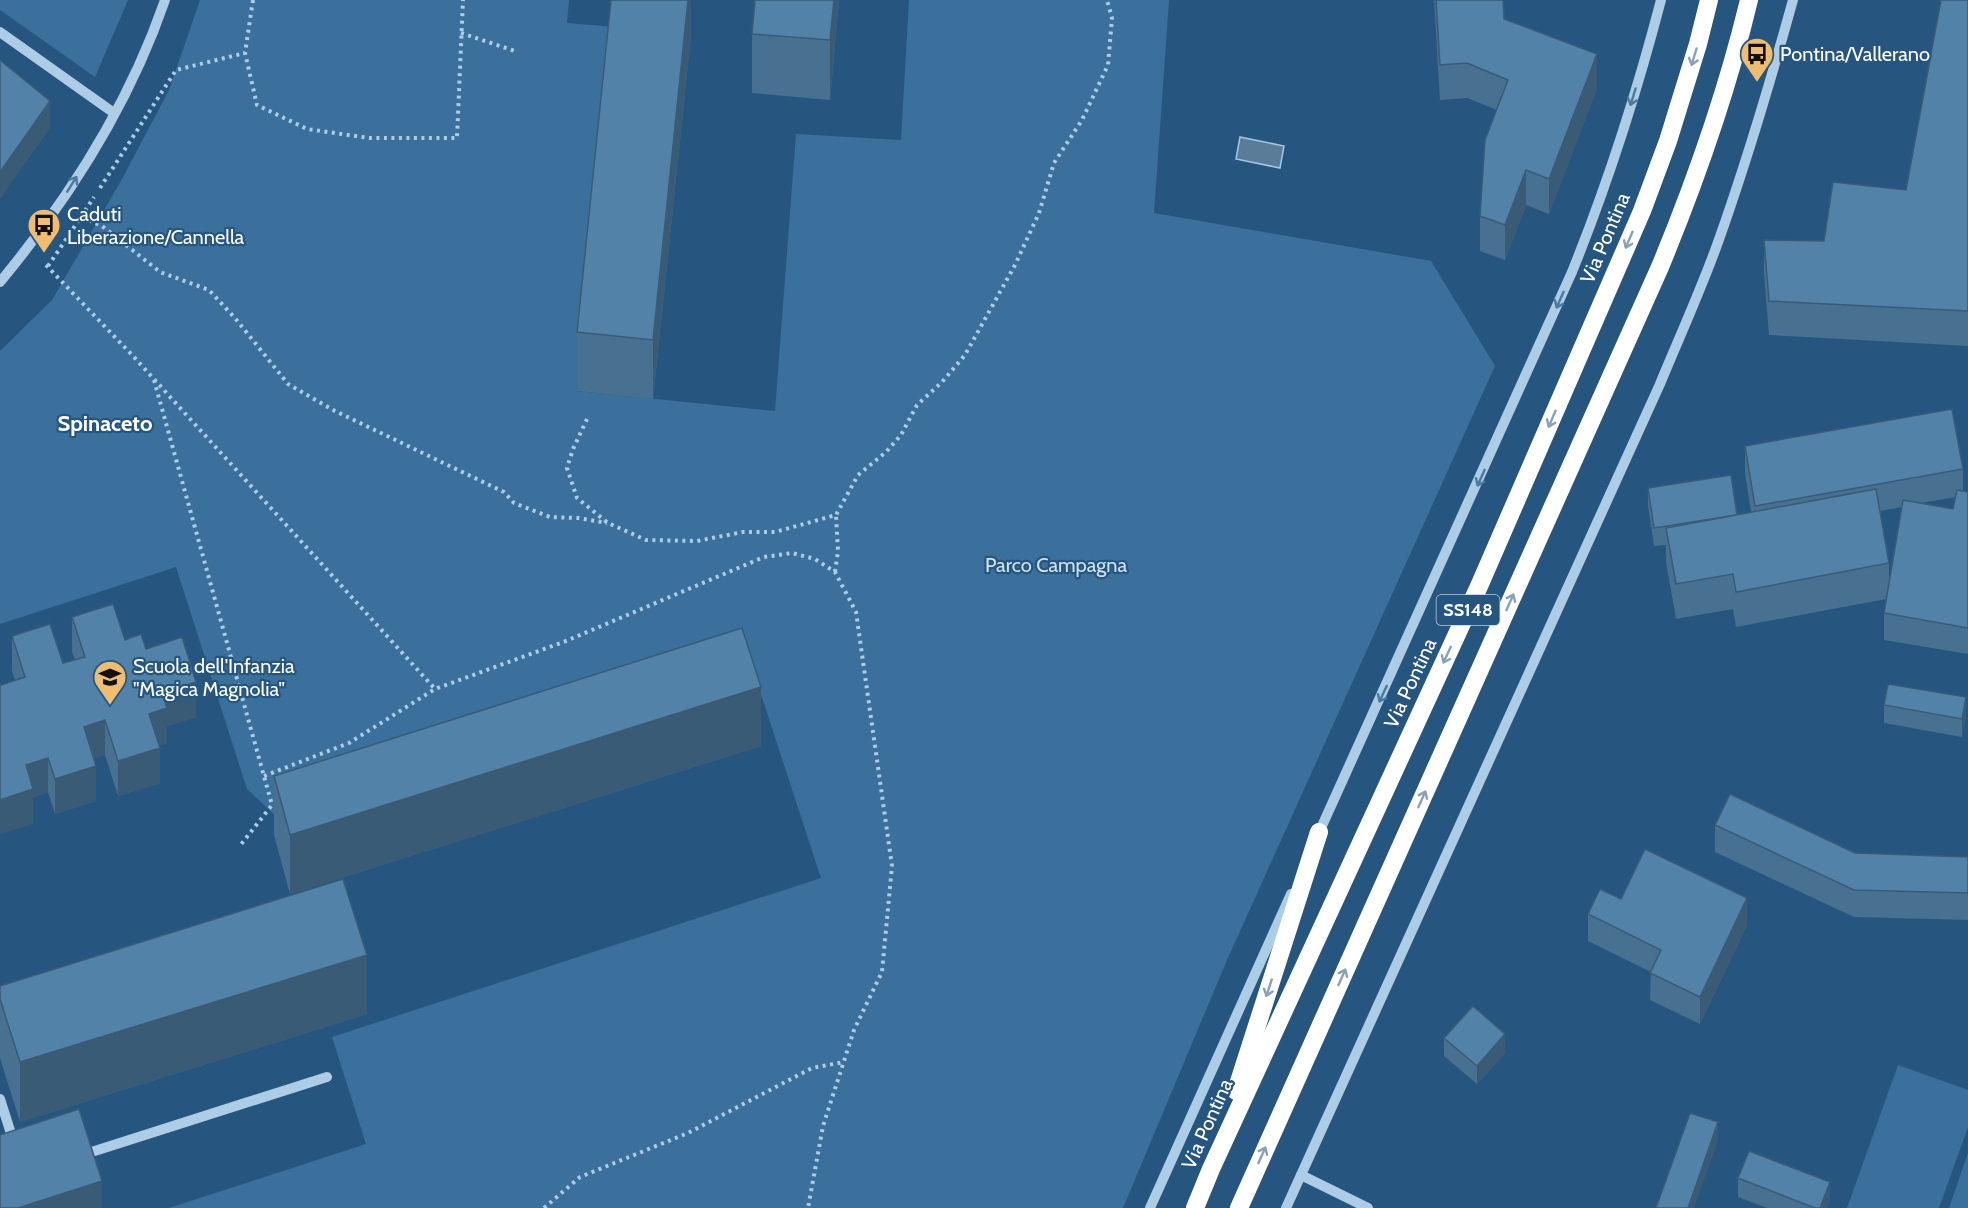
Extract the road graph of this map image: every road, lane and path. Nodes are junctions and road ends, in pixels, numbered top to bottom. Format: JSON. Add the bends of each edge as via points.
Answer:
{"nodes":[{"id":1,"x":165,"y":0,"type":"edge"},
{"id":2,"x":253,"y":0,"type":"edge"},
{"id":3,"x":463,"y":0,"type":"edge"},
{"id":4,"x":1107,"y":0,"type":"edge"},
{"id":5,"x":1661,"y":0,"type":"edge"},
{"id":6,"x":1709,"y":0,"type":"edge"},
{"id":7,"x":1749,"y":0,"type":"edge"},
{"id":8,"x":1792,"y":0,"type":"edge"},
{"id":9,"x":0,"y":32,"type":"edge"},
{"id":10,"x":461,"y":33,"type":"junction"},
{"id":11,"x":515,"y":51,"type":"dead end"},
{"id":12,"x":245,"y":52,"type":"junction"},
{"id":13,"x":114,"y":113,"type":"junction"},
{"id":14,"x":81,"y":217,"type":"junction"},
{"id":15,"x":27,"y":249,"type":"junction"},
{"id":16,"x":48,"y":266,"type":"junction"},
{"id":17,"x":0,"y":282,"type":"edge"},
{"id":18,"x":154,"y":379,"type":"junction"},
{"id":19,"x":587,"y":419,"type":"dead end"},
{"id":20,"x":836,"y":515,"type":"junction"},
{"id":21,"x":608,"y":523,"type":"junction"},
{"id":22,"x":836,"y":572,"type":"junction"},
{"id":23,"x":435,"y":689,"type":"junction"},
{"id":24,"x":264,"y":776,"type":"junction"},
{"id":25,"x":1319,"y":832,"type":"junction"},
{"id":26,"x":239,"y":847,"type":"dead end"},
{"id":27,"x":844,"y":1062,"type":"junction"},
{"id":28,"x":327,"y":1077,"type":"dead end"},
{"id":29,"x":0,"y":1099,"type":"edge"},
{"id":30,"x":17,"y":1152,"type":"edge"},
{"id":31,"x":69,"y":1159,"type":"edge"},
{"id":32,"x":1211,"y":1169,"type":"junction"},
{"id":33,"x":1301,"y":1175,"type":"junction"},
{"id":34,"x":807,"y":1207,"type":"edge"},
{"id":35,"x":544,"y":1208,"type":"edge"},
{"id":36,"x":1150,"y":1208,"type":"edge"},
{"id":37,"x":1195,"y":1208,"type":"edge"},
{"id":38,"x":1239,"y":1208,"type":"edge"},
{"id":39,"x":1286,"y":1208,"type":"edge"},
{"id":40,"x":1368,"y":1208,"type":"edge"}],
"edges":[{"from":1,"to":13,"type":"street","via":[[150,44]]},
{"from":2,"to":12,"type":"path"},
{"from":3,"to":10,"type":"path"},
{"from":4,"to":20,"type":"path","via":[[1112,18],[1108,65],[1082,120],[1054,163],[1039,213],[1015,265],[965,355],[917,405],[901,435],[886,452],[858,475]]},
{"from":5,"to":25,"type":"street","name":"Via Pontina","one_way":true,"via":[[1614,158],[1572,272]]},
{"from":6,"to":32,"type":"highway","name":"Via Pontina","number":"SS148","one_way":true,"via":[[1668,141],[1642,211],[1480,584]]},
{"from":38,"to":7,"type":"highway","number":"SS148","one_way":true,"via":[[1665,256],[1714,125]]},
{"from":8,"to":33,"type":"street","via":[[1741,178],[1660,384]]},
{"from":9,"to":13,"type":"street"},
{"from":10,"to":11,"type":"path"},
{"from":10,"to":12,"type":"path","via":[[456,138],[369,138],[307,129],[257,105]]},
{"from":12,"to":14,"type":"path","via":[[176,70]]},
{"from":15,"to":13,"type":"street","one_way":true,"via":[[55,211]]},
{"from":14,"to":16,"type":"path"},
{"from":14,"to":21,"type":"path","via":[[102,226],[160,272],[208,290],[288,384],[335,411],[504,492],[514,503],[550,518]]},
{"from":15,"to":16,"type":"path"},
{"from":15,"to":17,"type":"street"},
{"from":16,"to":18,"type":"path"},
{"from":18,"to":23,"type":"path"},
{"from":18,"to":24,"type":"path"},
{"from":19,"to":21,"type":"path","via":[[567,468],[577,498]]},
{"from":20,"to":21,"type":"path","via":[[775,532],[743,532],[697,541],[646,540]]},
{"from":20,"to":22,"type":"path"},
{"from":22,"to":23,"type":"path","via":[[815,559],[792,553],[764,557],[566,641]]},
{"from":22,"to":27,"type":"path","via":[[856,612],[892,866],[882,972],[854,1030]]},
{"from":23,"to":24,"type":"path","via":[[349,743]]},
{"from":24,"to":26,"type":"path","via":[[272,805]]},
{"from":25,"to":32,"type":"highway","one_way":true},
{"from":25,"to":36,"type":"street","name":"Via Pontina"},
{"from":27,"to":34,"type":"path","via":[[822,1126]]},
{"from":27,"to":35,"type":"path","via":[[812,1068],[688,1133],[580,1177]]},
{"from":28,"to":31,"type":"street"},
{"from":29,"to":30,"type":"street"},
{"from":32,"to":37,"type":"highway","name":"Via Pontina","number":"SS148"},
{"from":33,"to":39,"type":"street"},
{"from":33,"to":40,"type":"street"}]}
